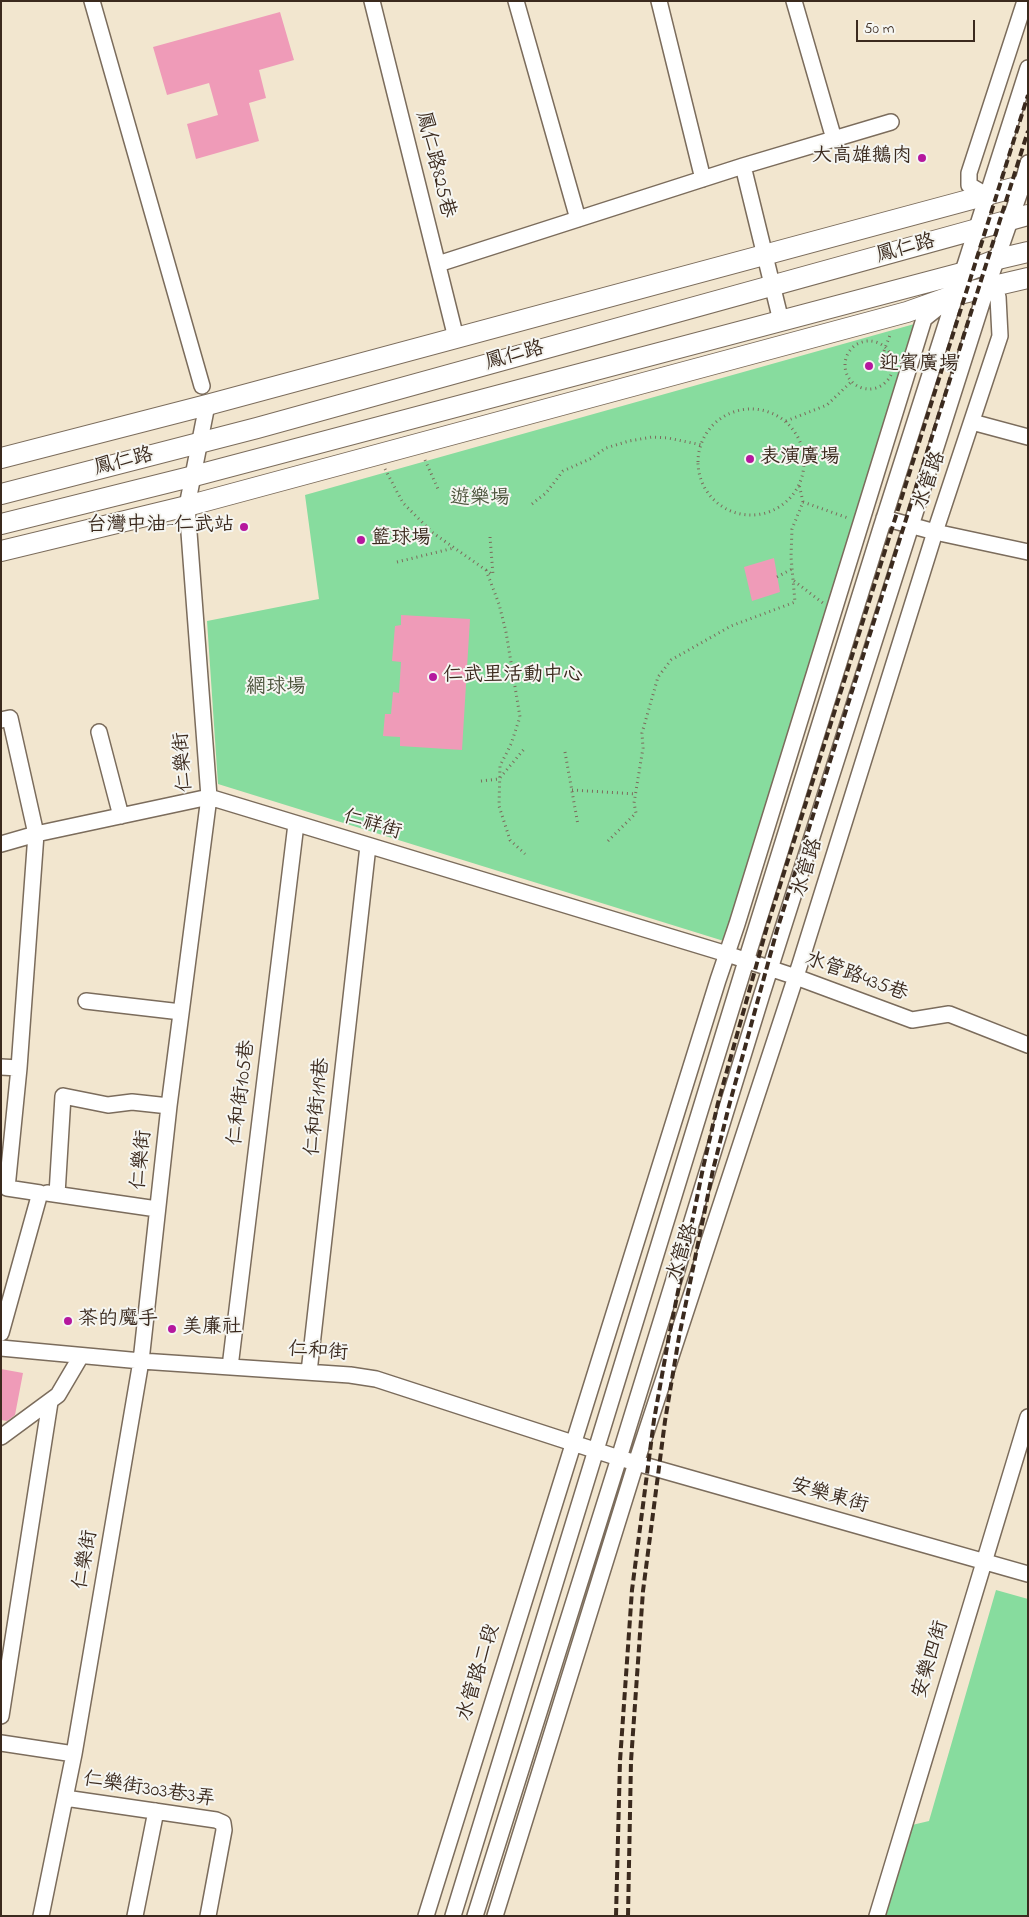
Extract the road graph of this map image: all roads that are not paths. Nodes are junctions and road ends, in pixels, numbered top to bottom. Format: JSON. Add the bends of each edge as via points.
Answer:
{"nodes":[{"id":1,"x":92,"y":1,"type":"edge"},
{"id":2,"x":372,"y":1,"type":"edge"},
{"id":3,"x":516,"y":1,"type":"edge"},
{"id":4,"x":659,"y":1,"type":"edge"},
{"id":5,"x":794,"y":1,"type":"edge"},
{"id":6,"x":1025,"y":1,"type":"edge"},
{"id":7,"x":1028,"y":68,"type":"edge"},
{"id":8,"x":891,"y":122,"type":"dead end"},
{"id":9,"x":834,"y":139,"type":"junction"},
{"id":10,"x":1028,"y":163,"type":"edge"},
{"id":11,"x":742,"y":166,"type":"junction"},
{"id":12,"x":703,"y":179,"type":"junction"},
{"id":13,"x":1026,"y":183,"type":"edge"},
{"id":14,"x":988,"y":196,"type":"junction"},
{"id":15,"x":578,"y":218,"type":"junction"},
{"id":16,"x":1019,"y":218,"type":"edge"},
{"id":17,"x":977,"y":231,"type":"junction"},
{"id":18,"x":1028,"y":252,"type":"edge"},
{"id":19,"x":765,"y":256,"type":"junction"},
{"id":20,"x":998,"y":260,"type":"junction"},
{"id":21,"x":438,"y":264,"type":"junction"},
{"id":22,"x":962,"y":273,"type":"junction"},
{"id":23,"x":1028,"y":278,"type":"edge"},
{"id":24,"x":772,"y":287,"type":"junction"},
{"id":25,"x":988,"y":287,"type":"junction"},
{"id":26,"x":956,"y":295,"type":"junction"},
{"id":27,"x":781,"y":321,"type":"junction"},
{"id":28,"x":456,"y":338,"type":"junction"},
{"id":29,"x":204,"y":396,"type":"junction"},
{"id":30,"x":972,"y":422,"type":"junction"},
{"id":31,"x":1028,"y":437,"type":"edge"},
{"id":32,"x":200,"y":444,"type":"junction"},
{"id":33,"x":1,"y":458,"type":"edge"},
{"id":34,"x":194,"y":476,"type":"junction"},
{"id":35,"x":1,"y":494,"type":"edge"},
{"id":36,"x":187,"y":506,"type":"junction"},
{"id":37,"x":884,"y":518,"type":"junction"},
{"id":38,"x":1,"y":524,"type":"edge"},
{"id":39,"x":912,"y":526,"type":"junction"},
{"id":40,"x":935,"y":532,"type":"junction"},
{"id":41,"x":1,"y":551,"type":"edge"},
{"id":42,"x":1028,"y":552,"type":"edge"},
{"id":43,"x":1,"y":720,"type":"edge"},
{"id":44,"x":100,"y":732,"type":"dead end"},
{"id":45,"x":208,"y":797,"type":"junction"},
{"id":46,"x":121,"y":816,"type":"junction"},
{"id":47,"x":296,"y":824,"type":"junction"},
{"id":48,"x":36,"y":834,"type":"junction"},
{"id":49,"x":1,"y":844,"type":"edge"},
{"id":50,"x":368,"y":846,"type":"junction"},
{"id":51,"x":727,"y":954,"type":"junction"},
{"id":52,"x":746,"y":960,"type":"junction"},
{"id":53,"x":771,"y":968,"type":"junction"},
{"id":54,"x":796,"y":977,"type":"junction"},
{"id":55,"x":86,"y":1001,"type":"dead end"},
{"id":56,"x":181,"y":1012,"type":"junction"},
{"id":57,"x":1028,"y":1044,"type":"edge"},
{"id":58,"x":1,"y":1066,"type":"edge"},
{"id":59,"x":19,"y":1068,"type":"junction"},
{"id":60,"x":169,"y":1106,"type":"junction"},
{"id":61,"x":40,"y":1193,"type":"junction"},
{"id":62,"x":57,"y":1194,"type":"junction"},
{"id":63,"x":157,"y":1209,"type":"junction"},
{"id":64,"x":1,"y":1333,"type":"edge"},
{"id":65,"x":1,"y":1348,"type":"edge"},
{"id":66,"x":81,"y":1356,"type":"junction"},
{"id":67,"x":140,"y":1361,"type":"junction"},
{"id":68,"x":230,"y":1367,"type":"junction"},
{"id":69,"x":309,"y":1372,"type":"junction"},
{"id":70,"x":50,"y":1402,"type":"junction"},
{"id":71,"x":1028,"y":1417,"type":"edge"},
{"id":72,"x":1,"y":1437,"type":"edge"},
{"id":73,"x":573,"y":1443,"type":"junction"},
{"id":74,"x":596,"y":1451,"type":"junction"},
{"id":75,"x":619,"y":1458,"type":"junction"},
{"id":76,"x":636,"y":1463,"type":"junction"},
{"id":77,"x":984,"y":1562,"type":"junction"},
{"id":78,"x":1028,"y":1574,"type":"edge"},
{"id":79,"x":1,"y":1716,"type":"edge"},
{"id":80,"x":1,"y":1743,"type":"edge"},
{"id":81,"x":74,"y":1754,"type":"junction"},
{"id":82,"x":65,"y":1798,"type":"junction"},
{"id":83,"x":156,"y":1811,"type":"junction"},
{"id":84,"x":41,"y":1916,"type":"edge"},
{"id":85,"x":135,"y":1916,"type":"edge"},
{"id":86,"x":208,"y":1916,"type":"edge"},
{"id":87,"x":426,"y":1916,"type":"edge"},
{"id":88,"x":453,"y":1916,"type":"edge"},
{"id":89,"x":475,"y":1916,"type":"edge"},
{"id":90,"x":495,"y":1916,"type":"edge"},
{"id":91,"x":877,"y":1916,"type":"edge"}],
"edges":[{"from":1,"to":29,"type":"street"},
{"from":2,"to":21,"type":"street","name":"鳳仁路825巷"},
{"from":3,"to":15,"type":"street"},
{"from":4,"to":12,"type":"street"},
{"from":5,"to":9,"type":"street"},
{"from":6,"to":14,"type":"street","via":[[968,173],[969,185]]},
{"from":7,"to":14,"type":"street","name":"水管路"},
{"from":8,"to":9,"type":"street"},
{"from":9,"to":11,"type":"street"},
{"from":10,"to":13,"type":"street","name":"水管路"},
{"from":11,"to":12,"type":"street"},
{"from":11,"to":19,"type":"street"},
{"from":12,"to":15,"type":"street"},
{"from":13,"to":14,"type":"main road","name":"鳳仁路"},
{"from":13,"to":16,"type":"street","name":"水管路"},
{"from":14,"to":17,"type":"street","name":"水管路"},
{"from":14,"to":19,"type":"main road","name":"鳳仁路"},
{"from":15,"to":21,"type":"street"},
{"from":16,"to":17,"type":"main road","name":"鳳仁路"},
{"from":16,"to":20,"type":"street","name":"水管路"},
{"from":17,"to":22,"type":"street","name":"水管路"},
{"from":17,"to":24,"type":"main road","name":"鳳仁路"},
{"from":18,"to":20,"type":"main road","name":"鳳仁路"},
{"from":19,"to":24,"type":"street"},
{"from":19,"to":28,"type":"main road","name":"鳳仁路"},
{"from":20,"to":22,"type":"main road","name":"鳳仁路"},
{"from":20,"to":25,"type":"street","name":"水管路"},
{"from":21,"to":28,"type":"street","name":"鳳仁路825巷"},
{"from":22,"to":26,"type":"street","name":"水管路"},
{"from":22,"to":27,"type":"main road","name":"鳳仁路"},
{"from":23,"to":25,"type":"main road"},
{"from":24,"to":27,"type":"street"},
{"from":24,"to":32,"type":"main road","name":"鳳仁路"},
{"from":25,"to":26,"type":"main road"},
{"from":25,"to":30,"type":"street","name":"水管路","via":[[998,297],[1000,336]]},
{"from":25,"to":39,"type":"street","name":"水管路"},
{"from":26,"to":36,"type":"main road","via":[[907,312]]},
{"from":26,"to":37,"type":"street","name":"水管路"},
{"from":26,"to":51,"type":"street","via":[[924,319]]},
{"from":27,"to":34,"type":"main road","name":"鳳仁路"},
{"from":28,"to":29,"type":"main road","name":"鳳仁路"},
{"from":29,"to":32,"type":"street","name":"仁樂街"},
{"from":29,"to":33,"type":"main road","name":"鳳仁路"},
{"from":30,"to":31,"type":"street"},
{"from":30,"to":40,"type":"street","name":"水管路"},
{"from":32,"to":34,"type":"street","name":"仁樂街"},
{"from":32,"to":35,"type":"main road","name":"鳳仁路"},
{"from":34,"to":36,"type":"street","name":"仁樂街"},
{"from":34,"to":38,"type":"main road","name":"鳳仁路"},
{"from":36,"to":41,"type":"main road"},
{"from":36,"to":45,"type":"street","name":"仁樂街"},
{"from":37,"to":39,"type":"street"},
{"from":37,"to":52,"type":"street","name":"水管路"},
{"from":39,"to":40,"type":"street"},
{"from":39,"to":53,"type":"street","name":"水管路"},
{"from":40,"to":42,"type":"street"},
{"from":40,"to":54,"type":"street","name":"水管路"},
{"from":43,"to":48,"type":"street","via":[[10,718]]},
{"from":44,"to":46,"type":"street"},
{"from":45,"to":46,"type":"street","name":"仁祥街"},
{"from":45,"to":47,"type":"street","name":"仁祥街"},
{"from":45,"to":56,"type":"street","name":"仁樂街"},
{"from":46,"to":48,"type":"street","name":"仁祥街"},
{"from":47,"to":50,"type":"street","name":"仁祥街"},
{"from":47,"to":68,"type":"street","name":"仁和街105巷"},
{"from":48,"to":49,"type":"street","name":"仁祥街"},
{"from":48,"to":59,"type":"street"},
{"from":50,"to":51,"type":"street","name":"仁祥街"},
{"from":50,"to":69,"type":"street","name":"仁和街119巷"},
{"from":51,"to":52,"type":"street","name":"水管路435巷"},
{"from":51,"to":73,"type":"street"},
{"from":52,"to":53,"type":"street","name":"水管路435巷"},
{"from":52,"to":74,"type":"street","name":"水管路"},
{"from":53,"to":54,"type":"street","name":"水管路435巷"},
{"from":53,"to":75,"type":"street","name":"水管路"},
{"from":54,"to":57,"type":"street","name":"水管路435巷","via":[[912,1020],[949,1014]]},
{"from":54,"to":76,"type":"street","name":"水管路"},
{"from":55,"to":56,"type":"street"},
{"from":56,"to":60,"type":"street","name":"仁樂街"},
{"from":58,"to":59,"type":"street"},
{"from":59,"to":61,"type":"street","via":[[7,1188]]},
{"from":60,"to":62,"type":"street","via":[[132,1102],[108,1106],[63,1096]]},
{"from":60,"to":63,"type":"street","name":"仁樂街"},
{"from":61,"to":62,"type":"street"},
{"from":61,"to":64,"type":"street"},
{"from":62,"to":63,"type":"street"},
{"from":63,"to":67,"type":"street","name":"仁樂街"},
{"from":65,"to":66,"type":"street","name":"仁和街"},
{"from":66,"to":67,"type":"street","name":"仁和街"},
{"from":66,"to":70,"type":"street","via":[[58,1395]]},
{"from":67,"to":68,"type":"street","name":"仁和街"},
{"from":67,"to":81,"type":"street","name":"仁樂街"},
{"from":68,"to":69,"type":"street","name":"仁和街"},
{"from":69,"to":73,"type":"street","name":"仁和街","via":[[376,1379]]},
{"from":70,"to":72,"type":"street"},
{"from":70,"to":79,"type":"street"},
{"from":71,"to":77,"type":"street","name":"安樂四街"},
{"from":73,"to":74,"type":"street","name":"仁和街"},
{"from":73,"to":87,"type":"street","name":"水管路二段"},
{"from":74,"to":75,"type":"street","name":"仁和街"},
{"from":74,"to":88,"type":"street"},
{"from":75,"to":76,"type":"street","name":"安樂東街"},
{"from":75,"to":89,"type":"street"},
{"from":76,"to":77,"type":"street","name":"安樂東街"},
{"from":76,"to":90,"type":"street"},
{"from":77,"to":78,"type":"street","name":"安樂東街"},
{"from":77,"to":91,"type":"street","name":"安樂四街"},
{"from":80,"to":81,"type":"street"},
{"from":81,"to":82,"type":"street","name":"仁樂街"},
{"from":82,"to":83,"type":"street","name":"仁樂街303巷3弄"},
{"from":82,"to":84,"type":"street","name":"仁樂街"},
{"from":83,"to":85,"type":"street"},
{"from":83,"to":86,"type":"street","name":"仁樂街303巷3弄","via":[[216,1820],[223,1824]]}]}
